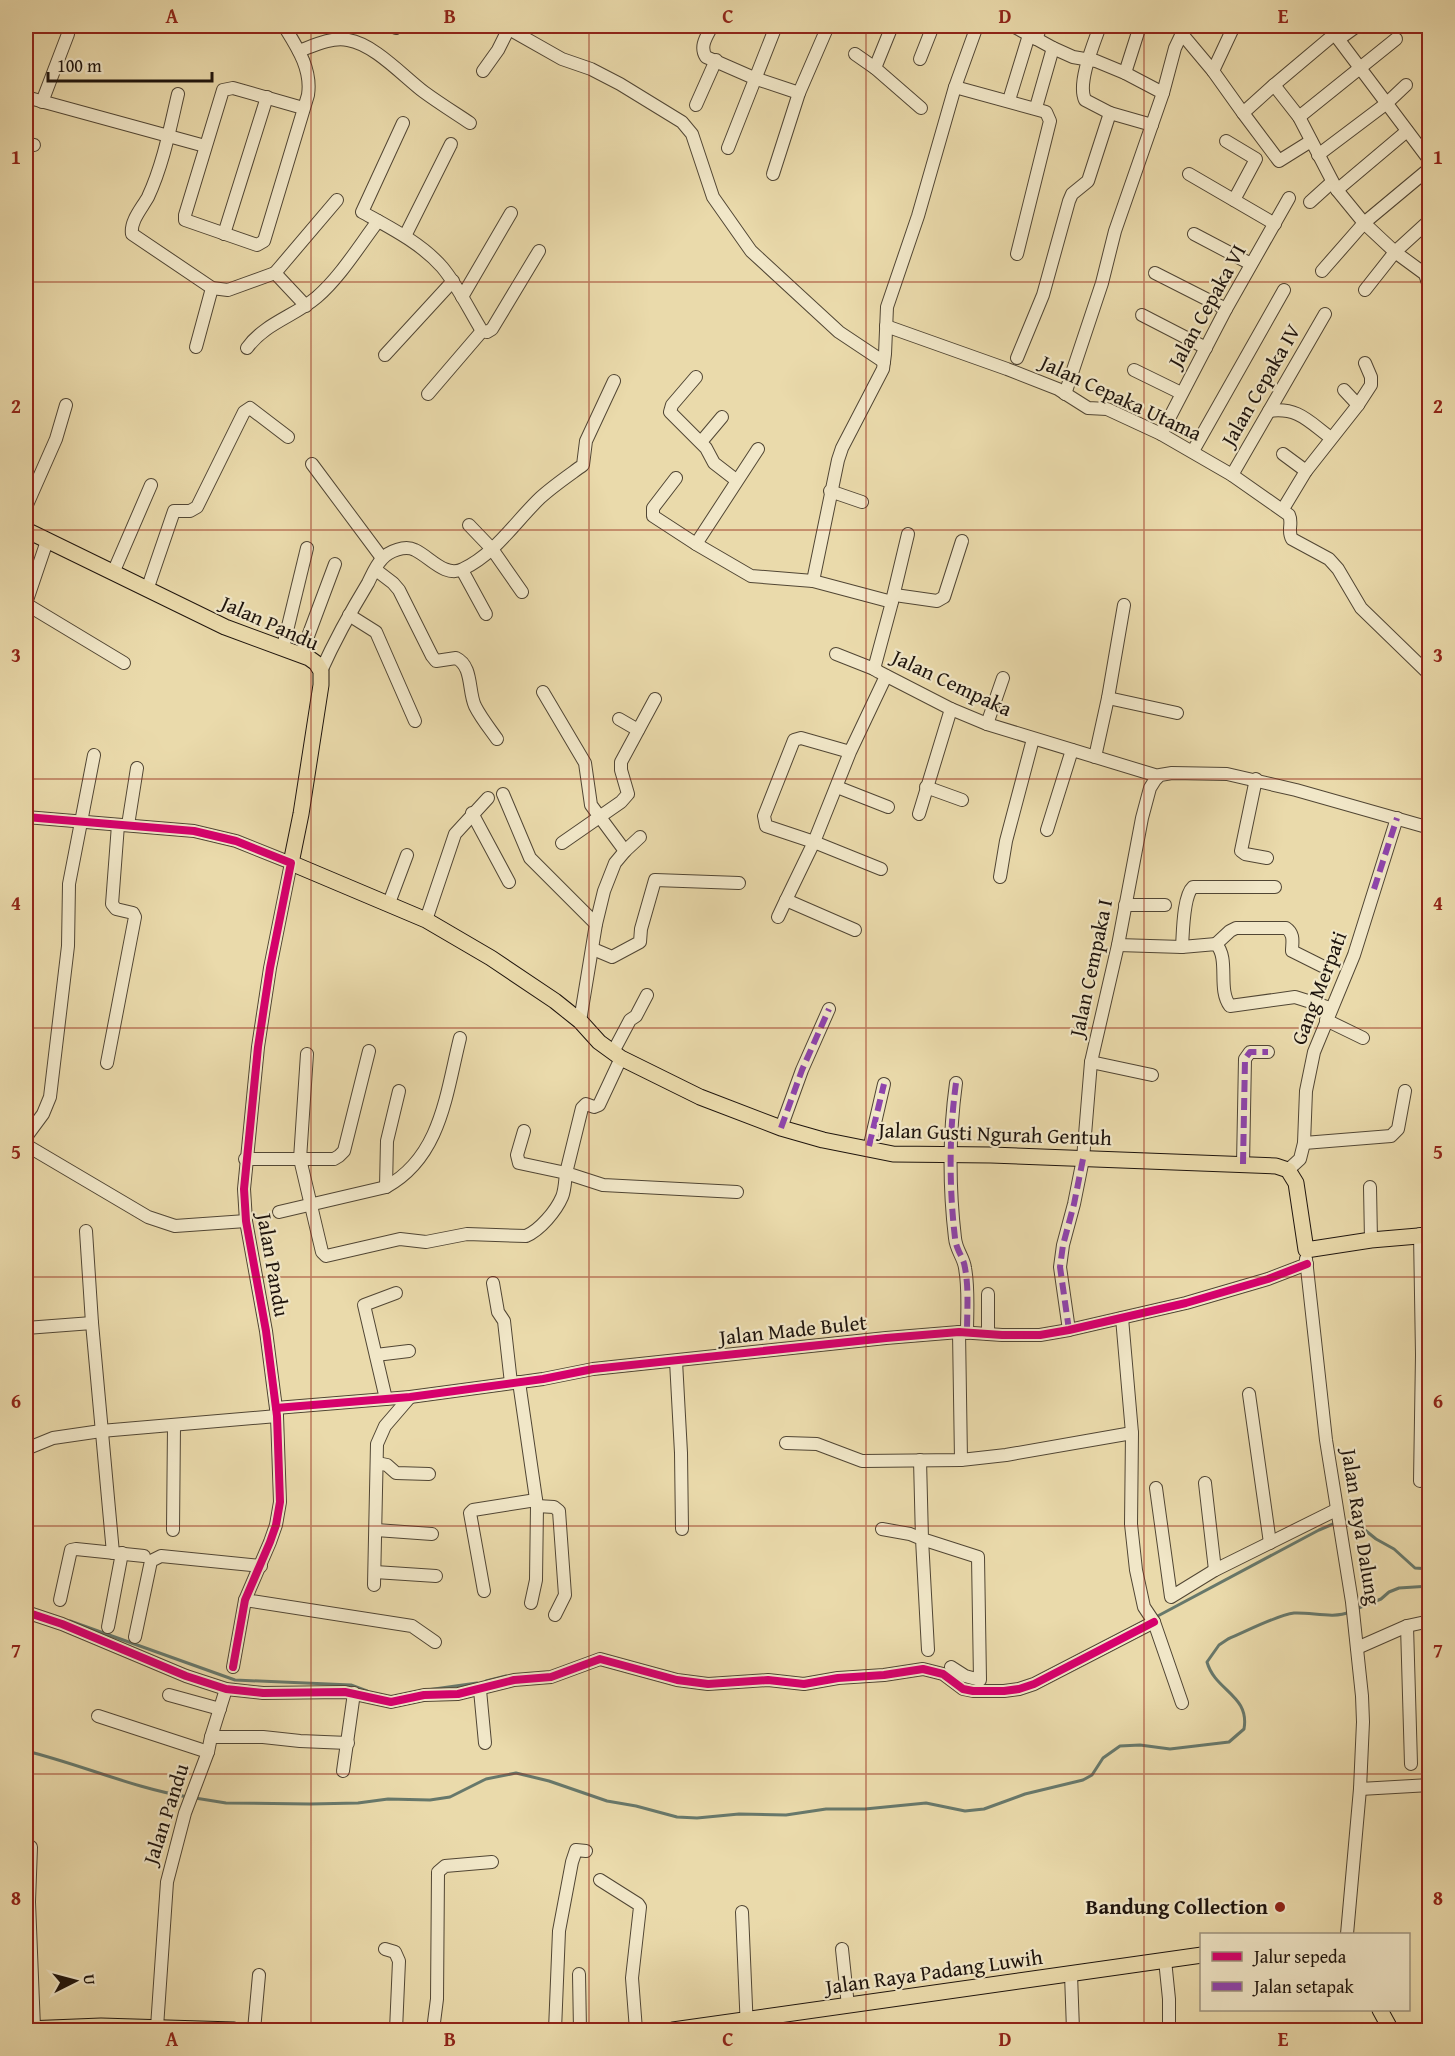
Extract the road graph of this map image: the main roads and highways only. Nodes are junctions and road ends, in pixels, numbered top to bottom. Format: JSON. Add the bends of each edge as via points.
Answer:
{"nodes":[{"id":1,"x":26,"y":530,"type":"edge"},
{"id":2,"x":292,"y":864,"type":"joint"},
{"id":3,"x":1425,"y":1234,"type":"edge"},
{"id":4,"x":1200,"y":1955,"type":"edge"},
{"id":5,"x":1381,"y":2011,"type":"edge"},
{"id":6,"x":746,"y":2026,"type":"edge"},
{"id":7,"x":30,"y":2028,"type":"edge"},
{"id":8,"x":101,"y":2028,"type":"edge"},
{"id":9,"x":165,"y":2028,"type":"edge"},
{"id":10,"x":54,"y":2029,"type":"edge"},
{"id":11,"x":206,"y":2030,"type":"edge"},
{"id":12,"x":234,"y":2031,"type":"edge"},
{"id":13,"x":673,"y":2031,"type":"edge"},
{"id":14,"x":1391,"y":2031,"type":"edge"}],
"edges":[{"from":1,"to":2,"type":"main road","name":"Jalan Pandu","via":[[225,627],[316,663],[321,671],[321,685]]},
{"from":2,"to":3,"type":"main road","name":"Jalan Gusti Ngurah Gentuh","via":[[426,920],[555,1001],[617,1055],[684,1091],[781,1128],[893,1154],[1276,1166],[1288,1170],[1298,1191],[1306,1257],[1371,1240]]},
{"from":4,"to":6,"type":"main road","name":"Jalan Raya Padang Luwih","via":[[848,2006]]},
{"from":5,"to":14,"type":"main road"},
{"from":6,"to":13,"type":"main road","name":"Jalan Raya Padang Luwih"},
{"from":7,"to":10,"type":"main road"},
{"from":8,"to":9,"type":"main road"},
{"from":8,"to":10,"type":"main road"},
{"from":9,"to":11,"type":"main road"},
{"from":11,"to":12,"type":"main road"}]}
